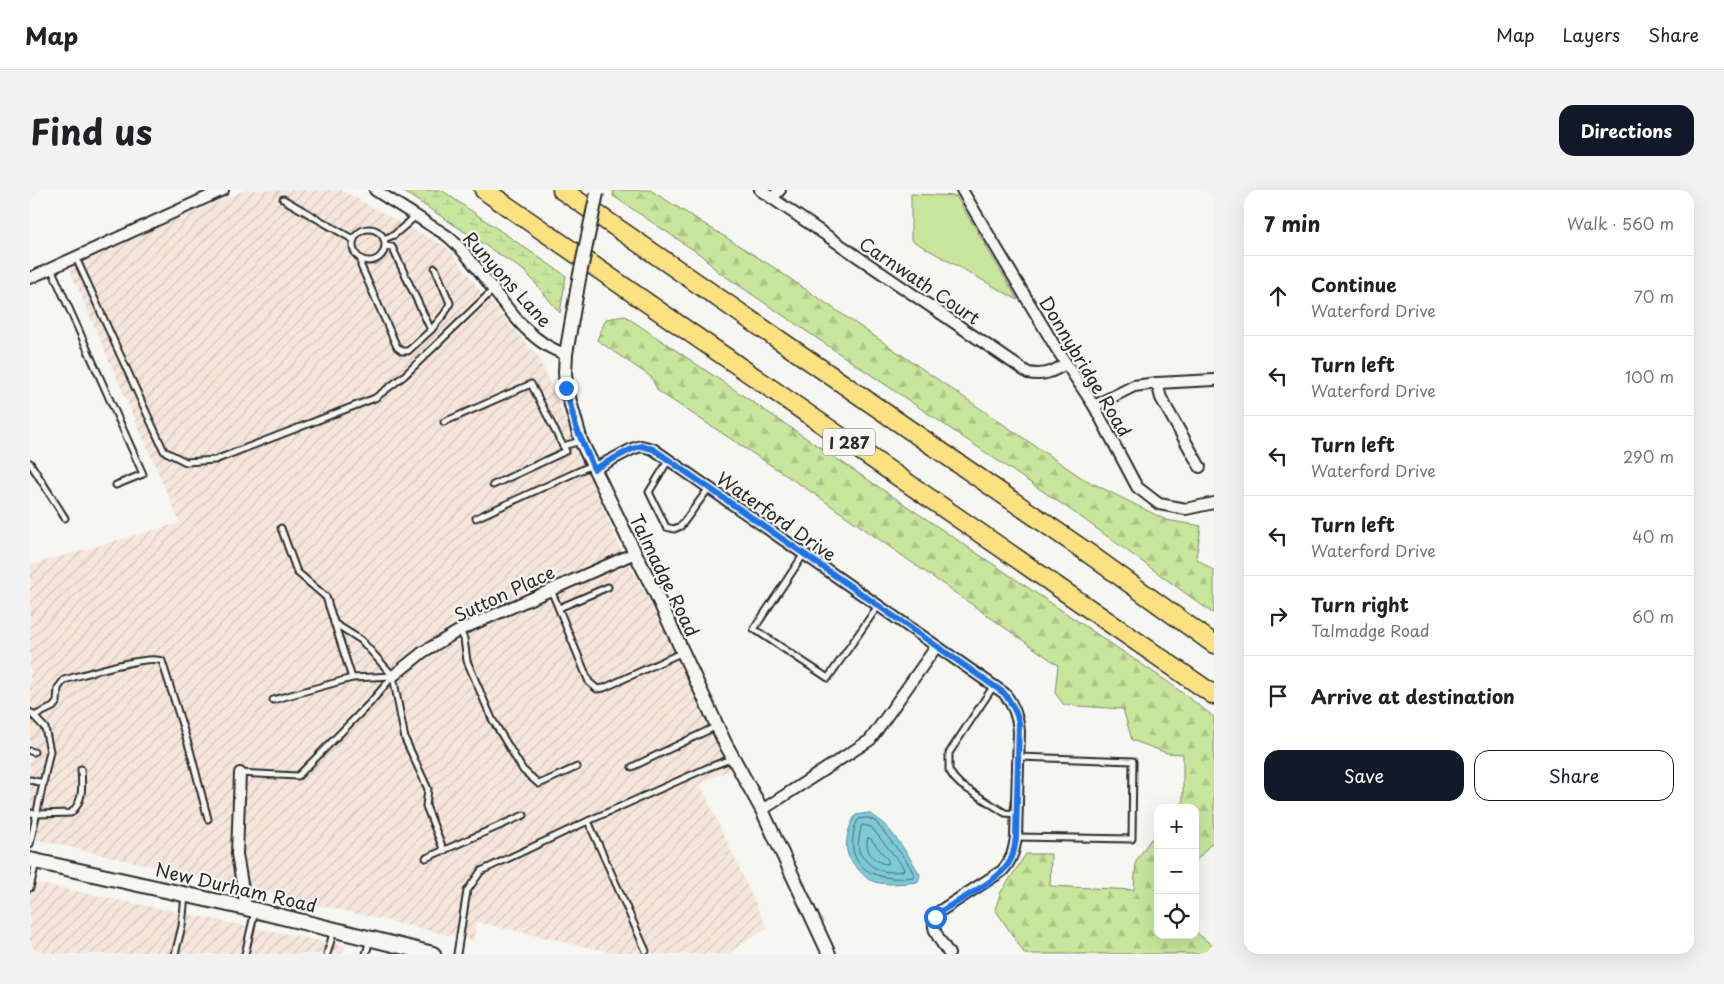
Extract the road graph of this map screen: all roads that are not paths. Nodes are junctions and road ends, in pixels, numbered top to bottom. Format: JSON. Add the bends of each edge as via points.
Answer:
{"nodes":[{"id":1,"x":223,"y":190,"type":"edge"},
{"id":2,"x":375,"y":190,"type":"edge"},
{"id":3,"x":484,"y":190,"type":"edge"},
{"id":4,"x":562,"y":190,"type":"edge"},
{"id":5,"x":760,"y":190,"type":"edge"},
{"id":6,"x":780,"y":190,"type":"edge"},
{"id":7,"x":962,"y":190,"type":"edge"},
{"id":8,"x":597,"y":191,"type":"edge"},
{"id":9,"x":772,"y":198,"type":"junction"},
{"id":10,"x":283,"y":199,"type":"dead end"},
{"id":11,"x":416,"y":216,"type":"junction"},
{"id":12,"x":384,"y":239,"type":"junction"},
{"id":13,"x":354,"y":240,"type":"junction"},
{"id":14,"x":385,"y":246,"type":"junction"},
{"id":15,"x":76,"y":258,"type":"junction"},
{"id":16,"x":361,"y":259,"type":"junction"},
{"id":17,"x":52,"y":268,"type":"junction"},
{"id":18,"x":435,"y":268,"type":"dead end"},
{"id":19,"x":30,"y":278,"type":"edge"},
{"id":20,"x":492,"y":290,"type":"junction"},
{"id":21,"x":431,"y":330,"type":"junction"},
{"id":22,"x":566,"y":354,"type":"junction"},
{"id":23,"x":1066,"y":364,"type":"junction"},
{"id":24,"x":1214,"y":380,"type":"edge"},
{"id":25,"x":1157,"y":383,"type":"junction"},
{"id":26,"x":1094,"y":406,"type":"junction"},
{"id":27,"x":444,"y":422,"type":"dead end"},
{"id":28,"x":581,"y":441,"type":"junction"},
{"id":29,"x":563,"y":446,"type":"junction"},
{"id":30,"x":668,"y":461,"type":"junction"},
{"id":31,"x":30,"y":464,"type":"edge"},
{"id":32,"x":593,"y":467,"type":"junction"},
{"id":33,"x":1200,"y":467,"type":"dead end"},
{"id":34,"x":116,"y":485,"type":"dead end"},
{"id":35,"x":493,"y":485,"type":"dead end"},
{"id":36,"x":709,"y":488,"type":"junction"},
{"id":37,"x":1214,"y":503,"type":"edge"},
{"id":38,"x":65,"y":518,"type":"dead end"},
{"id":39,"x":476,"y":518,"type":"dead end"},
{"id":40,"x":281,"y":528,"type":"dead end"},
{"id":41,"x":635,"y":553,"type":"junction"},
{"id":42,"x":804,"y":554,"type":"junction"},
{"id":43,"x":608,"y":587,"type":"dead end"},
{"id":44,"x":551,"y":589,"type":"junction"},
{"id":45,"x":878,"y":606,"type":"junction"},
{"id":46,"x":559,"y":608,"type":"junction"},
{"id":47,"x":334,"y":623,"type":"junction"},
{"id":48,"x":460,"y":630,"type":"junction"},
{"id":49,"x":1214,"y":644,"type":"edge"},
{"id":50,"x":936,"y":646,"type":"junction"},
{"id":51,"x":683,"y":652,"type":"junction"},
{"id":52,"x":393,"y":676,"type":"junction"},
{"id":53,"x":352,"y":678,"type":"junction"},
{"id":54,"x":993,"y":687,"type":"junction"},
{"id":55,"x":1214,"y":695,"type":"edge"},
{"id":56,"x":273,"y":700,"type":"dead end"},
{"id":57,"x":32,"y":714,"type":"edge"},
{"id":58,"x":718,"y":726,"type":"junction"},
{"id":59,"x":734,"y":758,"type":"junction"},
{"id":60,"x":1018,"y":758,"type":"junction"},
{"id":61,"x":577,"y":767,"type":"dead end"},
{"id":62,"x":632,"y":767,"type":"dead end"},
{"id":63,"x":81,"y":770,"type":"dead end"},
{"id":64,"x":240,"y":773,"type":"joint"},
{"id":65,"x":30,"y":780,"type":"edge"},
{"id":66,"x":44,"y":783,"type":"junction"},
{"id":67,"x":762,"y":810,"type":"junction"},
{"id":68,"x":30,"y":813,"type":"edge"},
{"id":69,"x":37,"y":814,"type":"junction"},
{"id":70,"x":1017,"y":814,"type":"junction"},
{"id":71,"x":524,"y":815,"type":"dead end"},
{"id":72,"x":208,"y":818,"type":"dead end"},
{"id":73,"x":588,"y":821,"type":"junction"},
{"id":74,"x":1016,"y":837,"type":"junction"},
{"id":75,"x":30,"y":844,"type":"edge"},
{"id":76,"x":444,"y":851,"type":"junction"},
{"id":77,"x":426,"y":858,"type":"dead end"},
{"id":78,"x":33,"y":860,"type":"edge"},
{"id":79,"x":30,"y":888,"type":"edge"},
{"id":80,"x":185,"y":894,"type":"junction"},
{"id":81,"x":251,"y":909,"type":"junction"},
{"id":82,"x":334,"y":930,"type":"junction"},
{"id":83,"x":820,"y":934,"type":"junction"},
{"id":84,"x":370,"y":939,"type":"junction"},
{"id":85,"x":646,"y":951,"type":"dead end"},
{"id":86,"x":175,"y":954,"type":"edge"},
{"id":87,"x":245,"y":954,"type":"edge"},
{"id":88,"x":327,"y":954,"type":"edge"},
{"id":89,"x":366,"y":954,"type":"edge"},
{"id":90,"x":433,"y":954,"type":"edge"},
{"id":91,"x":458,"y":954,"type":"edge"},
{"id":92,"x":821,"y":954,"type":"edge"},
{"id":93,"x":829,"y":954,"type":"edge"},
{"id":94,"x":949,"y":954,"type":"edge"}],
"edges":[{"from":1,"to":15,"type":"street"},
{"from":2,"to":11,"type":"street","name":"Runyons Lane"},
{"from":3,"to":55,"type":"highway","number":"I 287"},
{"from":4,"to":49,"type":"highway","number":"I 287","via":[[1088,553]]},
{"from":5,"to":9,"type":"street","name":"Carnwath Court"},
{"from":6,"to":9,"type":"street"},
{"from":7,"to":23,"type":"street","name":"Donnybridge Road"},
{"from":8,"to":22,"type":"street","name":"Talmadge Road","bridge":true},
{"from":9,"to":23,"type":"street","name":"Carnwath Court","via":[[1028,373],[1040,376]]},
{"from":10,"to":13,"type":"lane"},
{"from":11,"to":12,"type":"lane","via":[[394,235]]},
{"from":11,"to":20,"type":"street","name":"Runyons Lane","via":[[452,240]]},
{"from":12,"to":13,"type":"lane","via":[[371,229],[362,230]]},
{"from":12,"to":14,"type":"lane"},
{"from":13,"to":16,"type":"lane","via":[[354,251]]},
{"from":14,"to":16,"type":"lane","via":[[377,259]]},
{"from":14,"to":21,"type":"lane","via":[[392,247]]},
{"from":15,"to":17,"type":"street"},
{"from":15,"to":20,"type":"lane","via":[[164,451],[186,462],[215,460],[375,398],[404,376]]},
{"from":16,"to":21,"type":"lane","via":[[361,266],[397,347],[408,351]]},
{"from":17,"to":19,"type":"street"},
{"from":17,"to":34,"type":"lane","via":[[143,474]]},
{"from":18,"to":21,"type":"lane","via":[[450,303]]},
{"from":20,"to":22,"type":"street","name":"Runyons Lane","via":[[521,324],[553,351]]},
{"from":22,"to":28,"type":"street","name":"Talmadge Road","via":[[566,388]]},
{"from":23,"to":26,"type":"street","name":"Donnybridge Road"},
{"from":24,"to":25,"type":"street"},
{"from":25,"to":26,"type":"street","via":[[1134,386]]},
{"from":25,"to":33,"type":"street","via":[[1161,398]]},
{"from":26,"to":37,"type":"street","name":"Donnybridge Road","via":[[1137,487],[1159,504],[1186,509]]},
{"from":27,"to":29,"type":"lane","via":[[531,384]]},
{"from":28,"to":29,"type":"lane"},
{"from":28,"to":32,"type":"street","name":"Talmadge Road"},
{"from":29,"to":35,"type":"lane","via":[[566,452]]},
{"from":30,"to":32,"type":"street","name":"Waterford Drive","via":[[653,449],[641,446]]},
{"from":30,"to":36,"type":"street","name":"Waterford Drive"},
{"from":30,"to":36,"type":"lane","via":[[649,492],[666,527],[674,529],[681,526]]},
{"from":31,"to":38,"type":"lane"},
{"from":32,"to":39,"type":"lane"},
{"from":32,"to":41,"type":"street","name":"Talmadge Road"},
{"from":36,"to":42,"type":"street","name":"Waterford Drive"},
{"from":40,"to":47,"type":"lane","via":[[297,572],[326,597]]},
{"from":41,"to":44,"type":"street","name":"Sutton Place"},
{"from":41,"to":51,"type":"street","name":"Talmadge Road"},
{"from":42,"to":45,"type":"street","name":"Waterford Drive"},
{"from":42,"to":45,"type":"lane","via":[[754,629],[828,678]]},
{"from":43,"to":46,"type":"lane"},
{"from":44,"to":46,"type":"lane"},
{"from":44,"to":48,"type":"street","name":"Sutton Place"},
{"from":45,"to":50,"type":"street","name":"Waterford Drive"},
{"from":46,"to":51,"type":"lane","via":[[589,682],[597,689]]},
{"from":47,"to":52,"type":"lane","via":[[361,640]]},
{"from":47,"to":53,"type":"lane"},
{"from":48,"to":52,"type":"street","name":"Sutton Place","via":[[423,652]]},
{"from":48,"to":61,"type":"lane","via":[[467,661],[492,719],[523,770],[539,784]]},
{"from":50,"to":54,"type":"street","name":"Waterford Drive"},
{"from":50,"to":67,"type":"street","via":[[870,740]]},
{"from":51,"to":58,"type":"street","name":"Talmadge Road"},
{"from":52,"to":53,"type":"lane"},
{"from":52,"to":64,"type":"lane","via":[[298,776]]},
{"from":52,"to":76,"type":"lane","via":[[405,739],[428,789],[426,806]]},
{"from":53,"to":56,"type":"lane"},
{"from":54,"to":60,"type":"street","name":"Waterford Drive","via":[[1004,693],[1017,714]]},
{"from":54,"to":70,"type":"lane","via":[[949,753],[949,770],[962,785],[1005,813]]},
{"from":57,"to":66,"type":"lane","via":[[45,728],[50,751]]},
{"from":57,"to":72,"type":"lane","via":[[57,702],[56,694],[64,680],[141,660],[162,661]]},
{"from":58,"to":59,"type":"street","name":"Talmadge Road"},
{"from":58,"to":62,"type":"lane"},
{"from":59,"to":67,"type":"street","name":"Talmadge Road"},
{"from":59,"to":73,"type":"lane"},
{"from":60,"to":70,"type":"street","name":"Waterford Drive"},
{"from":60,"to":74,"type":"lane","via":[[1133,761],[1132,839]]},
{"from":63,"to":69,"type":"lane","via":[[79,806],[71,813]]},
{"from":64,"to":81,"type":"street","via":[[238,854]]},
{"from":65,"to":66,"type":"lane"},
{"from":66,"to":69,"type":"lane"},
{"from":67,"to":83,"type":"street","name":"Talmadge Road"},
{"from":68,"to":69,"type":"lane"},
{"from":69,"to":75,"type":"lane"},
{"from":70,"to":74,"type":"street","name":"Waterford Drive"},
{"from":71,"to":76,"type":"lane"},
{"from":73,"to":85,"type":"lane"},
{"from":73,"to":91,"type":"lane","via":[[481,871],[466,891]]},
{"from":74,"to":94,"type":"street","name":"Waterford Drive","via":[[1014,854],[1002,872],[935,917],[933,927]]},
{"from":76,"to":77,"type":"lane"},
{"from":78,"to":79,"type":"lane"},
{"from":78,"to":80,"type":"main road","name":"New Durham Road"},
{"from":80,"to":81,"type":"main road","name":"New Durham Road"},
{"from":80,"to":86,"type":"lane"},
{"from":81,"to":82,"type":"main road","name":"New Durham Road"},
{"from":81,"to":87,"type":"lane"},
{"from":82,"to":84,"type":"main road","name":"New Durham Road"},
{"from":82,"to":88,"type":"lane"},
{"from":83,"to":92,"type":"street"},
{"from":83,"to":93,"type":"street","name":"Talmadge Road"},
{"from":84,"to":89,"type":"lane"},
{"from":84,"to":90,"type":"main road","name":"New Durham Road"}]}
